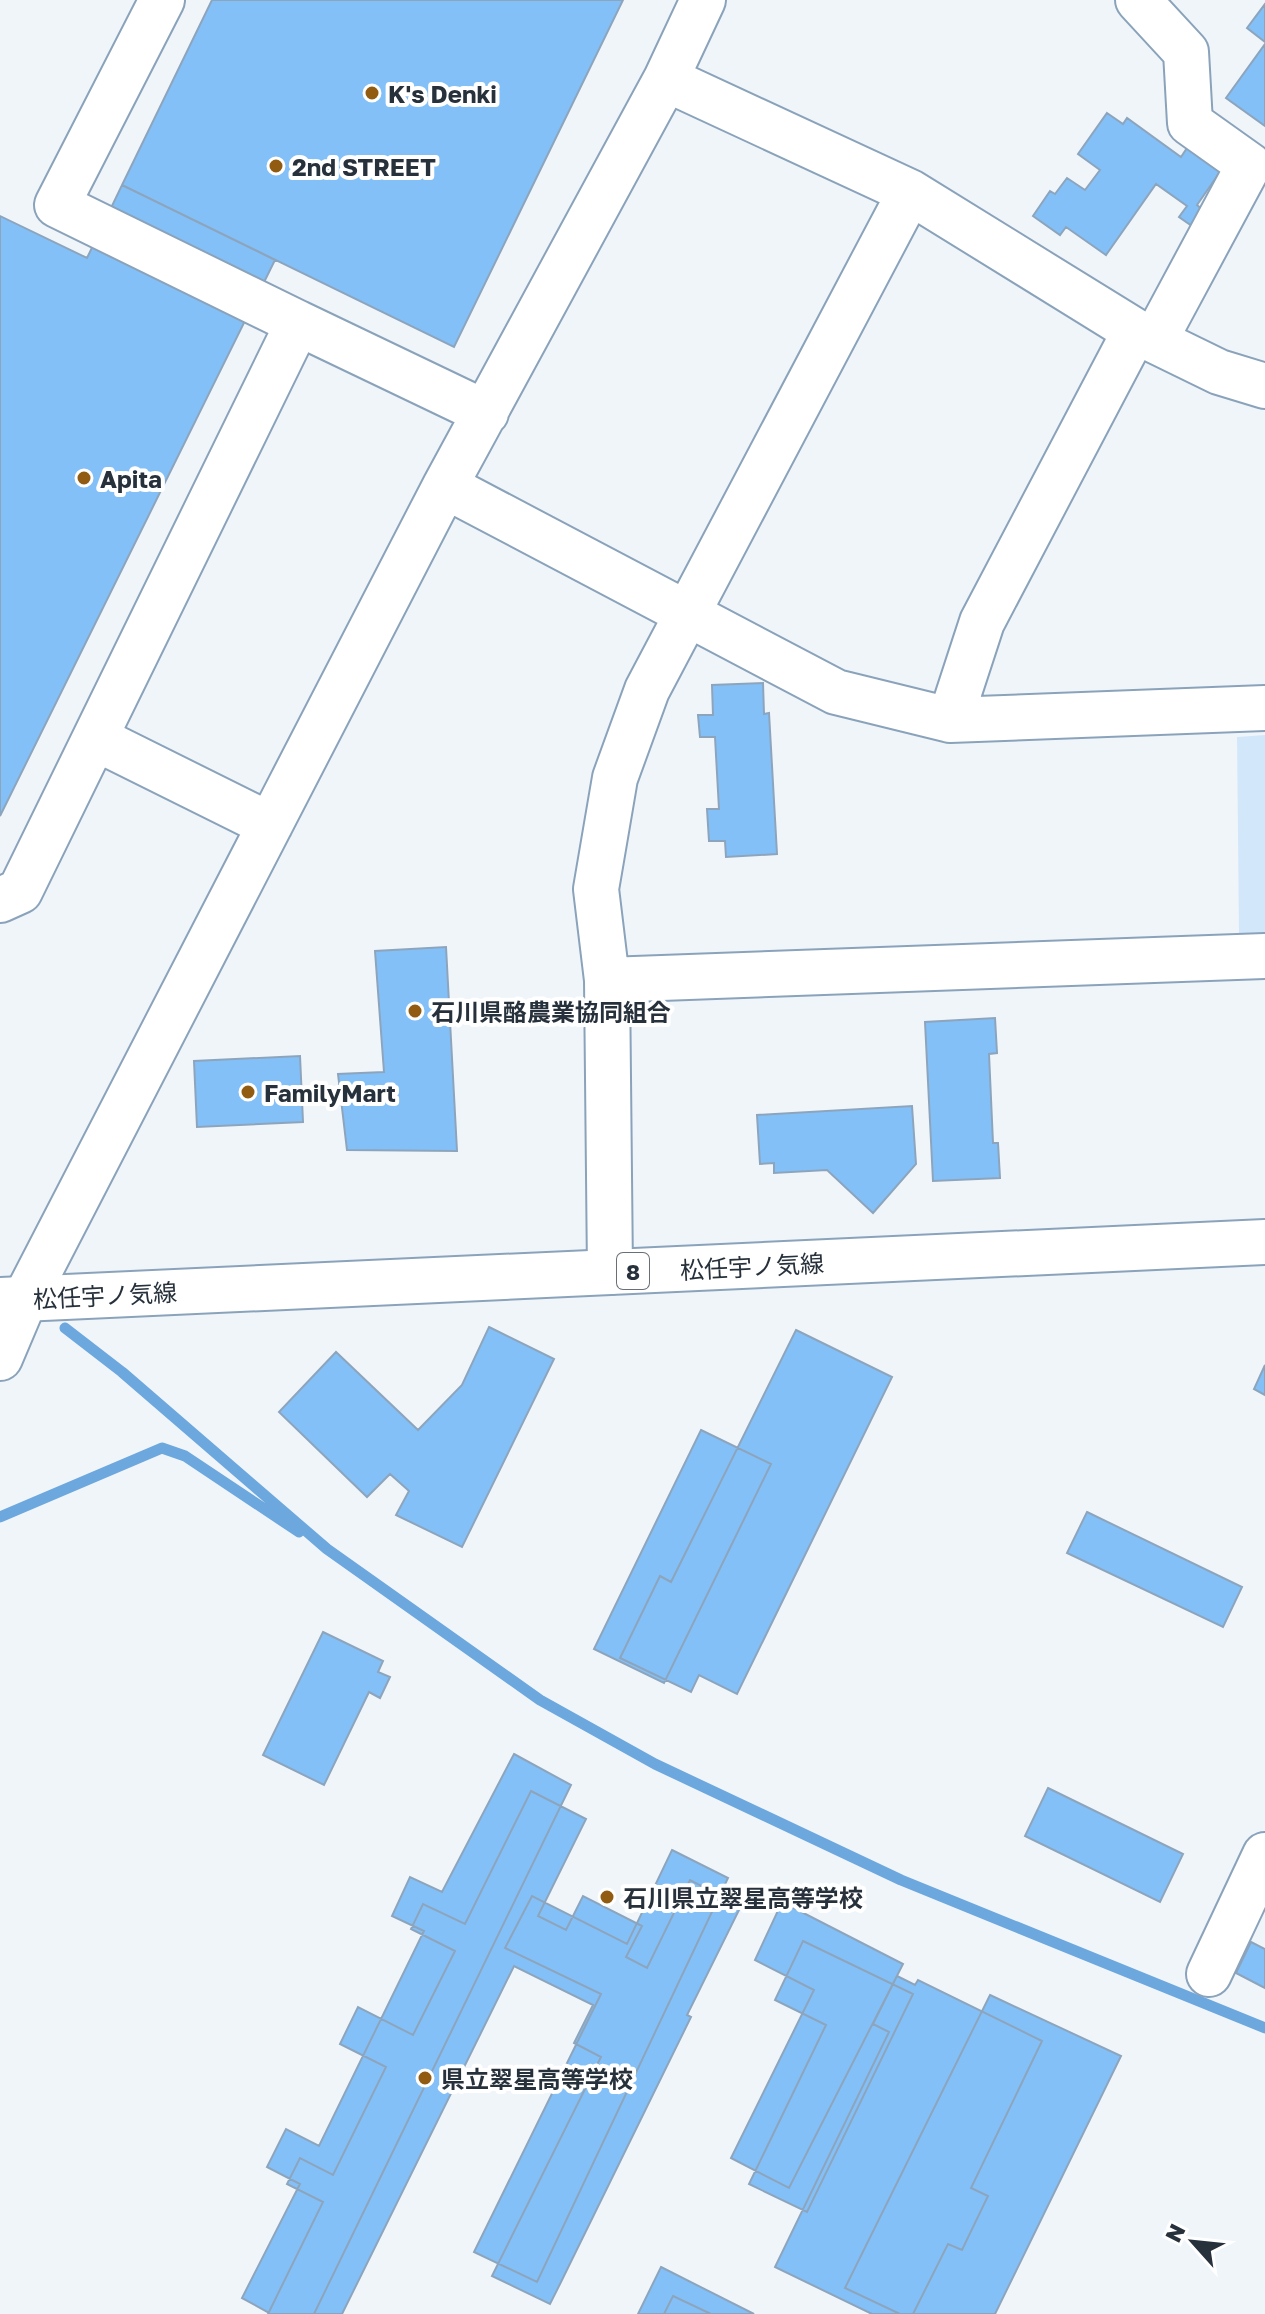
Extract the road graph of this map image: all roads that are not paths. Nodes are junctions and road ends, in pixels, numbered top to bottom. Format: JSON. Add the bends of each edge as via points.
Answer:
{"nodes":[{"id":1,"x":162,"y":0,"type":"edge"},
{"id":2,"x":703,"y":0,"type":"edge"},
{"id":3,"x":1138,"y":0,"type":"edge"},
{"id":4,"x":666,"y":79,"type":"junction"},
{"id":5,"x":1257,"y":170,"type":"edge"},
{"id":6,"x":910,"y":192,"type":"junction"},
{"id":7,"x":298,"y":323,"type":"junction"},
{"id":8,"x":1145,"y":335,"type":"junction"},
{"id":9,"x":1265,"y":386,"type":"edge"},
{"id":10,"x":486,"y":413,"type":"junction"},
{"id":11,"x":445,"y":486,"type":"junction"},
{"id":12,"x":689,"y":615,"type":"junction"},
{"id":13,"x":1265,"y":708,"type":"edge"},
{"id":14,"x":950,"y":720,"type":"junction"},
{"id":15,"x":95,"y":738,"type":"junction"},
{"id":16,"x":270,"y":825,"type":"junction"},
{"id":17,"x":0,"y":900,"type":"edge"},
{"id":18,"x":1265,"y":956,"type":"edge"},
{"id":19,"x":607,"y":980,"type":"junction"},
{"id":20,"x":1265,"y":1242,"type":"edge"},
{"id":21,"x":610,"y":1272,"type":"junction"},
{"id":22,"x":12,"y":1299,"type":"edge"},
{"id":23,"x":0,"y":1358,"type":"edge"},
{"id":24,"x":1265,"y":1855,"type":"edge"},
{"id":25,"x":1209,"y":1974,"type":"dead end"}],
"edges":[{"from":1,"to":7,"type":"street","via":[[57,205]]},
{"from":2,"to":4,"type":"street"},
{"from":3,"to":5,"type":"street","via":[[1186,52],[1190,123]]},
{"from":4,"to":6,"type":"street"},
{"from":4,"to":10,"type":"street"},
{"from":5,"to":8,"type":"street"},
{"from":6,"to":8,"type":"street"},
{"from":6,"to":12,"type":"street"},
{"from":7,"to":10,"type":"street"},
{"from":7,"to":15,"type":"street"},
{"from":8,"to":9,"type":"street","via":[[1219,372]]},
{"from":8,"to":14,"type":"street","via":[[982,622]]},
{"from":10,"to":11,"type":"street"},
{"from":11,"to":12,"type":"street"},
{"from":11,"to":16,"type":"street"},
{"from":12,"to":14,"type":"street","via":[[836,692]]},
{"from":12,"to":19,"type":"street","via":[[647,690],[615,778],[596,889]]},
{"from":13,"to":14,"type":"street"},
{"from":15,"to":16,"type":"street"},
{"from":15,"to":17,"type":"street","via":[[20,891]]},
{"from":16,"to":22,"type":"street"},
{"from":18,"to":19,"type":"street"},
{"from":19,"to":21,"type":"street"},
{"from":20,"to":21,"type":"street","name":"松任宇ノ気線","number":"8"},
{"from":21,"to":22,"type":"street","name":"松任宇ノ気線","number":"8"},
{"from":22,"to":23,"type":"street"},
{"from":24,"to":25,"type":"street"}]}
